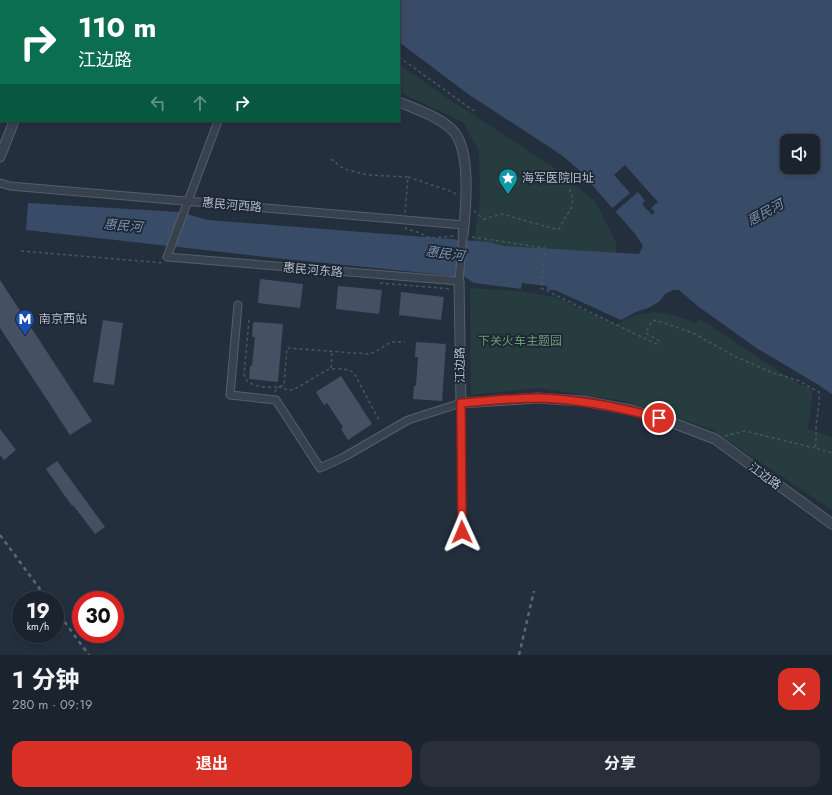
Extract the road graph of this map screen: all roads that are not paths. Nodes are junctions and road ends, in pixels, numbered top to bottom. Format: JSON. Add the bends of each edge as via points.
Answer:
{"nodes":[{"id":1,"x":400,"y":102,"type":"edge"},
{"id":2,"x":14,"y":122,"type":"edge"},
{"id":3,"x":218,"y":122,"type":"edge"},
{"id":4,"x":0,"y":157,"type":"edge"},
{"id":5,"x":0,"y":183,"type":"edge"},
{"id":6,"x":186,"y":203,"type":"junction"},
{"id":7,"x":464,"y":224,"type":"dead end"},
{"id":8,"x":463,"y":235,"type":"joint"},
{"id":9,"x":459,"y":281,"type":"junction"},
{"id":10,"x":238,"y":305,"type":"dead end"},
{"id":11,"x":461,"y":403,"type":"junction"},
{"id":12,"x":832,"y":524,"type":"edge"},
{"id":13,"x":462,"y":532,"type":"dead end"}],
"edges":[{"from":1,"to":8,"type":"street","name":"江边路","via":[[437,118],[454,133],[462,150],[466,172]]},
{"from":2,"to":4,"type":"street"},
{"from":3,"to":6,"type":"street"},
{"from":5,"to":6,"type":"street","name":"惠民河西路"},
{"from":6,"to":7,"type":"street","name":"惠民河西路"},
{"from":6,"to":9,"type":"street","name":"惠民河东路","via":[[167,254]]},
{"from":8,"to":9,"type":"street","name":"江边路"},
{"from":9,"to":11,"type":"street","name":"江边路"},
{"from":10,"to":11,"type":"street","via":[[230,395],[275,400],[320,468],[408,420]]},
{"from":11,"to":12,"type":"street","name":"江边路","via":[[537,398],[584,401],[631,410],[672,423],[715,439]]},
{"from":11,"to":13,"type":"street"}]}
